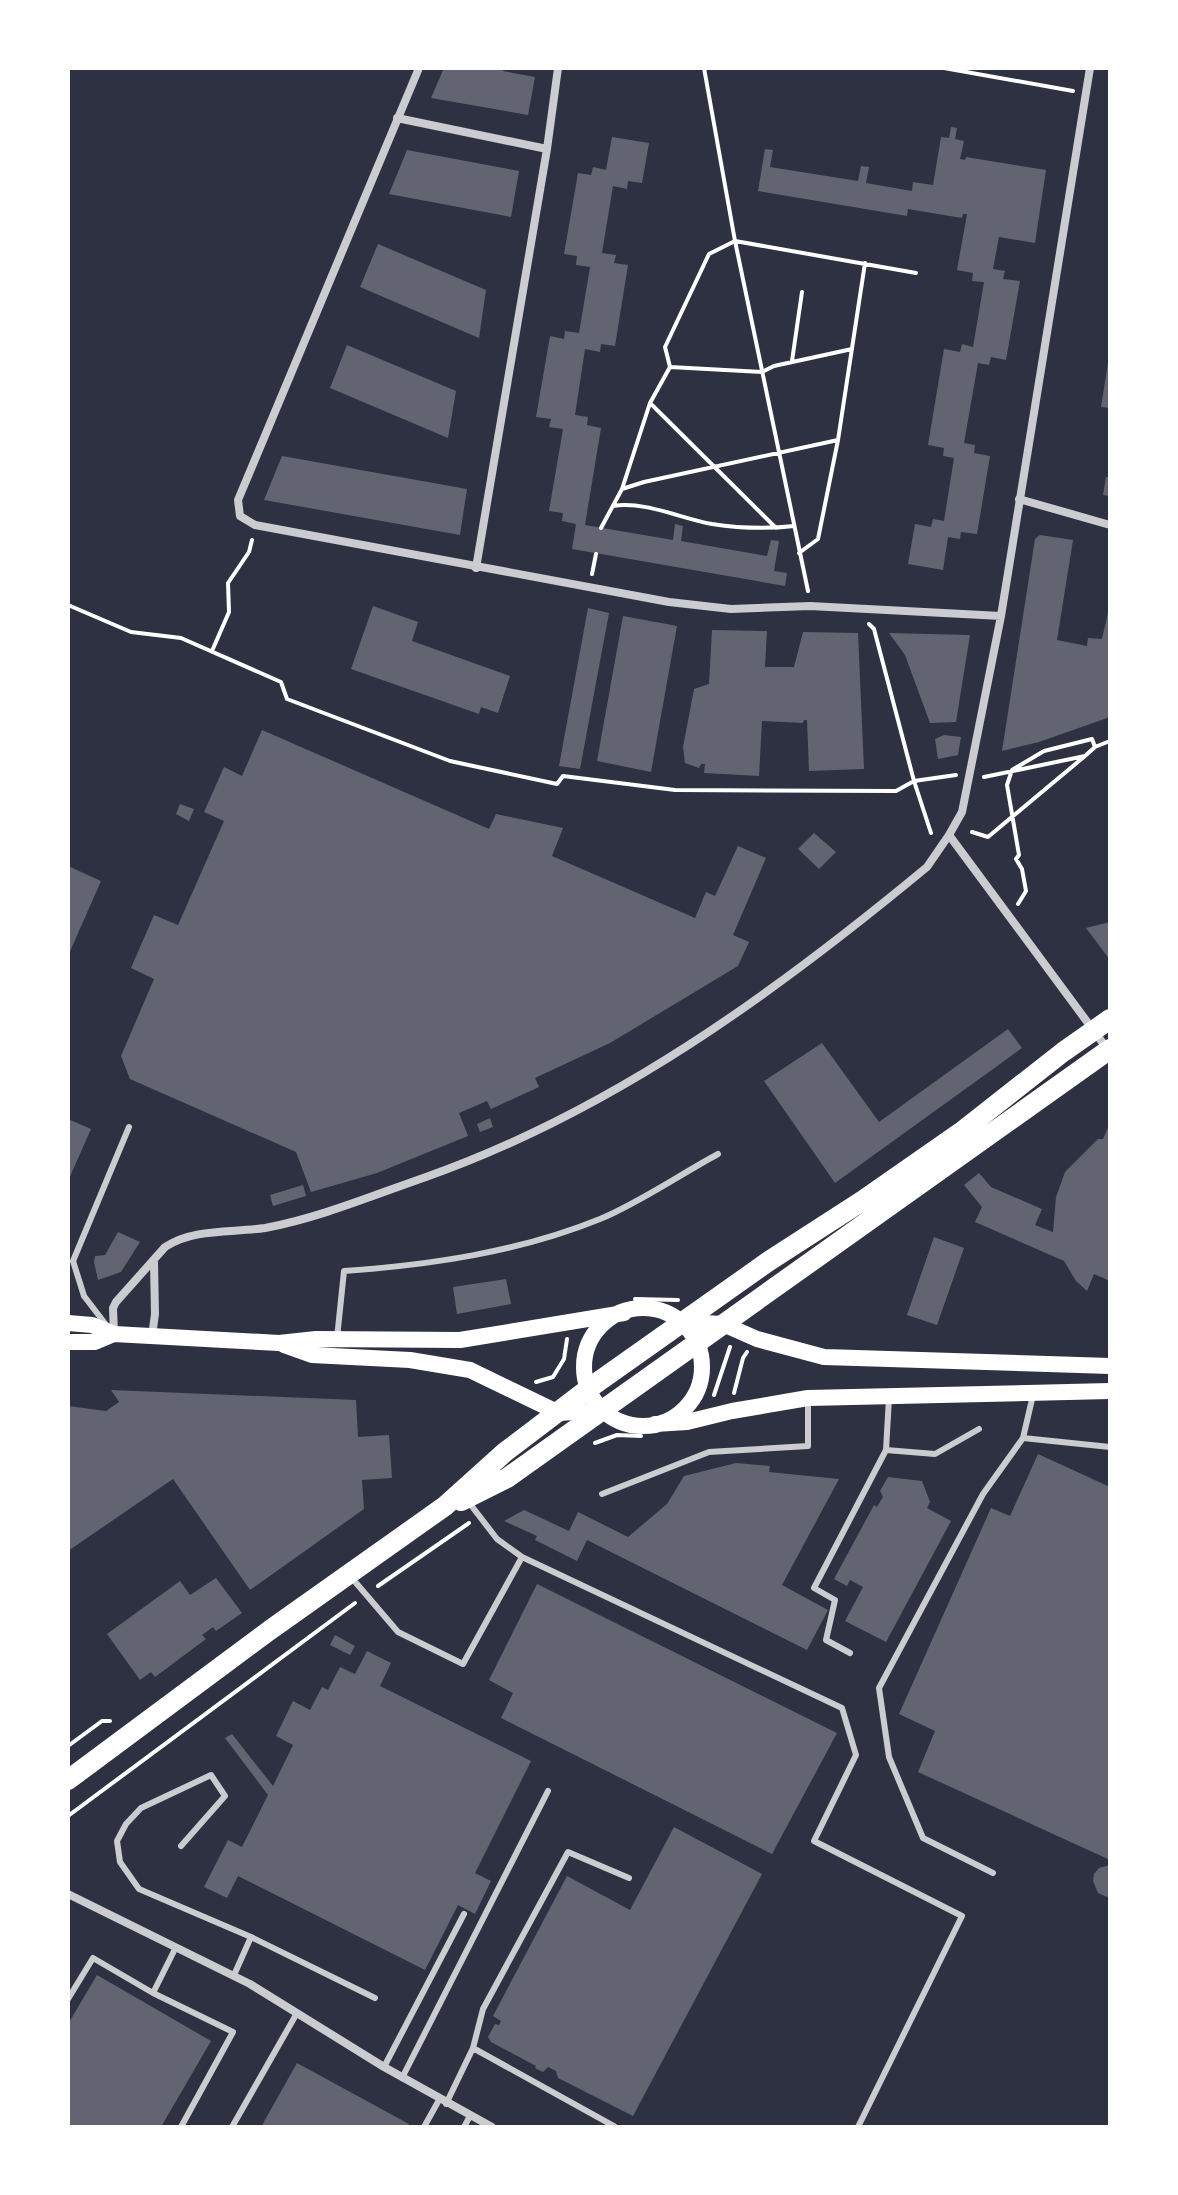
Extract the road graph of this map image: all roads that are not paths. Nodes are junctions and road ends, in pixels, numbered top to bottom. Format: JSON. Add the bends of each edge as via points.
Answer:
{"nodes":[{"id":1,"x":419,"y":68,"type":"edge"},
{"id":2,"x":558,"y":68,"type":"edge"},
{"id":3,"x":1090,"y":68,"type":"edge"},
{"id":4,"x":397,"y":118,"type":"junction"},
{"id":5,"x":547,"y":149,"type":"junction"},
{"id":6,"x":1019,"y":499,"type":"junction"},
{"id":7,"x":1110,"y":525,"type":"edge"},
{"id":8,"x":476,"y":568,"type":"junction"},
{"id":9,"x":1001,"y":616,"type":"junction"},
{"id":10,"x":949,"y":835,"type":"junction"},
{"id":11,"x":1110,"y":1019,"type":"edge"},
{"id":12,"x":1093,"y":1031,"type":"junction"},
{"id":13,"x":1109,"y":1050,"type":"edge"},
{"id":14,"x":129,"y":1127,"type":"dead end"},
{"id":15,"x":718,"y":1154,"type":"dead end"},
{"id":16,"x":154,"y":1261,"type":"junction"},
{"id":17,"x":624,"y":1313,"type":"junction"},
{"id":18,"x":684,"y":1322,"type":"junction"},
{"id":19,"x":68,"y":1323,"type":"edge"},
{"id":20,"x":723,"y":1324,"type":"junction"},
{"id":21,"x":114,"y":1334,"type":"junction"},
{"id":22,"x":152,"y":1336,"type":"junction"},
{"id":23,"x":337,"y":1339,"type":"junction"},
{"id":24,"x":68,"y":1342,"type":"edge"},
{"id":25,"x":279,"y":1343,"type":"junction"},
{"id":26,"x":697,"y":1343,"type":"junction"},
{"id":27,"x":1110,"y":1366,"type":"edge"},
{"id":28,"x":588,"y":1389,"type":"junction"},
{"id":29,"x":1110,"y":1391,"type":"edge"},
{"id":30,"x":1034,"y":1392,"type":"junction"},
{"id":31,"x":890,"y":1395,"type":"junction"},
{"id":32,"x":808,"y":1398,"type":"junction"},
{"id":33,"x":603,"y":1410,"type":"junction"},
{"id":34,"x":559,"y":1413,"type":"junction"},
{"id":35,"x":655,"y":1424,"type":"junction"},
{"id":36,"x":979,"y":1429,"type":"dead end"},
{"id":37,"x":1023,"y":1438,"type":"junction"},
{"id":38,"x":1110,"y":1447,"type":"edge"},
{"id":39,"x":886,"y":1450,"type":"junction"},
{"id":40,"x":602,"y":1494,"type":"dead end"},
{"id":41,"x":466,"y":1499,"type":"junction"},
{"id":42,"x":445,"y":1506,"type":"junction"},
{"id":43,"x":522,"y":1557,"type":"junction"},
{"id":44,"x":349,"y":1574,"type":"junction"},
{"id":45,"x":850,"y":1653,"type":"dead end"},
{"id":46,"x":68,"y":1780,"type":"edge"},
{"id":47,"x":548,"y":1791,"type":"dead end"},
{"id":48,"x":181,"y":1846,"type":"dead end"},
{"id":49,"x":993,"y":1873,"type":"dead end"},
{"id":50,"x":629,"y":1878,"type":"dead end"},
{"id":51,"x":68,"y":1894,"type":"edge"},
{"id":52,"x":464,"y":1914,"type":"dead end"},
{"id":53,"x":251,"y":1937,"type":"junction"},
{"id":54,"x":176,"y":1947,"type":"junction"},
{"id":55,"x":234,"y":1975,"type":"junction"},
{"id":56,"x":153,"y":1993,"type":"junction"},
{"id":57,"x":375,"y":1998,"type":"dead end"},
{"id":58,"x":68,"y":1999,"type":"edge"},
{"id":59,"x":297,"y":2013,"type":"junction"},
{"id":60,"x":473,"y":2048,"type":"junction"},
{"id":61,"x":384,"y":2067,"type":"junction"},
{"id":62,"x":402,"y":2078,"type":"junction"},
{"id":63,"x":443,"y":2102,"type":"junction"},
{"id":64,"x":470,"y":2116,"type":"junction"},
{"id":65,"x":614,"y":2126,"type":"edge"},
{"id":66,"x":181,"y":2127,"type":"edge"},
{"id":67,"x":232,"y":2127,"type":"edge"},
{"id":68,"x":424,"y":2127,"type":"edge"},
{"id":69,"x":464,"y":2127,"type":"edge"},
{"id":70,"x":492,"y":2127,"type":"edge"},
{"id":71,"x":858,"y":2127,"type":"edge"}],
"edges":[{"from":1,"to":4,"type":"street"},
{"from":2,"to":5,"type":"street"},
{"from":3,"to":6,"type":"street"},
{"from":4,"to":5,"type":"street"},
{"from":4,"to":8,"type":"street","via":[[238,500],[240,516],[255,525]]},
{"from":5,"to":8,"type":"street"},
{"from":6,"to":7,"type":"street"},
{"from":6,"to":9,"type":"street"},
{"from":8,"to":9,"type":"street","via":[[731,609],[810,606]]},
{"from":9,"to":10,"type":"street","via":[[962,812]]},
{"from":10,"to":12,"type":"street"},
{"from":10,"to":16,"type":"street","via":[[927,867],[735,1016],[605,1097],[512,1143],[428,1176],[266,1227],[181,1238]]},
{"from":11,"to":12,"type":"main road"},
{"from":12,"to":13,"type":"street"},
{"from":12,"to":18,"type":"main road","via":[[961,1132]]},
{"from":13,"to":20,"type":"main road"},
{"from":14,"to":21,"type":"lane","via":[[73,1261],[84,1296]]},
{"from":15,"to":23,"type":"lane","via":[[601,1219],[504,1249],[413,1266],[344,1271]]},
{"from":16,"to":21,"type":"street","via":[[116,1302]]},
{"from":16,"to":22,"type":"street"},
{"from":17,"to":18,"type":"main road","via":[[662,1312]]},
{"from":17,"to":23,"type":"main road","via":[[460,1340]]},
{"from":17,"to":28,"type":"main road","via":[[606,1320],[590,1340],[584,1364]]},
{"from":18,"to":20,"type":"main road"},
{"from":18,"to":26,"type":"main road"},
{"from":18,"to":28,"type":"main road"},
{"from":19,"to":21,"type":"main road"},
{"from":20,"to":26,"type":"main road"},
{"from":20,"to":27,"type":"main road","via":[[748,1340],[824,1357]]},
{"from":21,"to":22,"type":"main road"},
{"from":21,"to":24,"type":"main road","via":[[95,1342]]},
{"from":22,"to":25,"type":"main road"},
{"from":23,"to":25,"type":"main road"},
{"from":25,"to":34,"type":"main road","via":[[312,1355],[410,1360],[470,1370]]},
{"from":26,"to":33,"type":"main road"},
{"from":26,"to":35,"type":"main road","via":[[702,1368],[696,1393],[679,1413]]},
{"from":28,"to":33,"type":"main road"},
{"from":28,"to":34,"type":"main road"},
{"from":29,"to":30,"type":"main road"},
{"from":30,"to":31,"type":"main road"},
{"from":30,"to":37,"type":"lane"},
{"from":31,"to":32,"type":"main road"},
{"from":31,"to":39,"type":"lane"},
{"from":32,"to":35,"type":"main road"},
{"from":32,"to":40,"type":"lane","via":[[808,1446],[709,1452]]},
{"from":33,"to":34,"type":"main road"},
{"from":33,"to":35,"type":"main road","via":[[628,1423]]},
{"from":33,"to":41,"type":"main road","via":[[507,1478]]},
{"from":34,"to":42,"type":"main road"},
{"from":36,"to":39,"type":"lane","via":[[935,1454]]},
{"from":37,"to":38,"type":"lane"},
{"from":37,"to":49,"type":"lane","via":[[983,1494],[879,1688],[889,1757],[923,1838]]},
{"from":39,"to":45,"type":"lane","via":[[814,1588],[835,1600],[826,1640]]},
{"from":41,"to":42,"type":"main road"},
{"from":41,"to":43,"type":"lane","via":[[497,1539]]},
{"from":42,"to":44,"type":"main road"},
{"from":43,"to":44,"type":"lane","via":[[463,1664],[398,1632]]},
{"from":43,"to":71,"type":"lane","via":[[842,1708],[856,1755],[814,1841],[962,1916]]},
{"from":44,"to":46,"type":"main road"},
{"from":47,"to":62,"type":"lane"},
{"from":48,"to":53,"type":"lane","via":[[225,1796],[211,1775],[141,1808],[117,1841],[120,1862],[139,1889]]},
{"from":50,"to":60,"type":"lane","via":[[568,1852],[483,2009]]},
{"from":51,"to":54,"type":"street"},
{"from":52,"to":61,"type":"lane"},
{"from":53,"to":55,"type":"lane"},
{"from":53,"to":57,"type":"lane"},
{"from":54,"to":55,"type":"street"},
{"from":54,"to":56,"type":"lane"},
{"from":55,"to":59,"type":"street"},
{"from":56,"to":58,"type":"lane","via":[[93,1958]]},
{"from":56,"to":66,"type":"lane","via":[[233,2032]]},
{"from":59,"to":61,"type":"street"},
{"from":59,"to":67,"type":"lane"},
{"from":60,"to":63,"type":"lane"},
{"from":60,"to":65,"type":"lane"},
{"from":61,"to":62,"type":"street"},
{"from":62,"to":63,"type":"street"},
{"from":63,"to":64,"type":"street"},
{"from":63,"to":68,"type":"lane"},
{"from":64,"to":69,"type":"lane"},
{"from":64,"to":70,"type":"street"}]}
